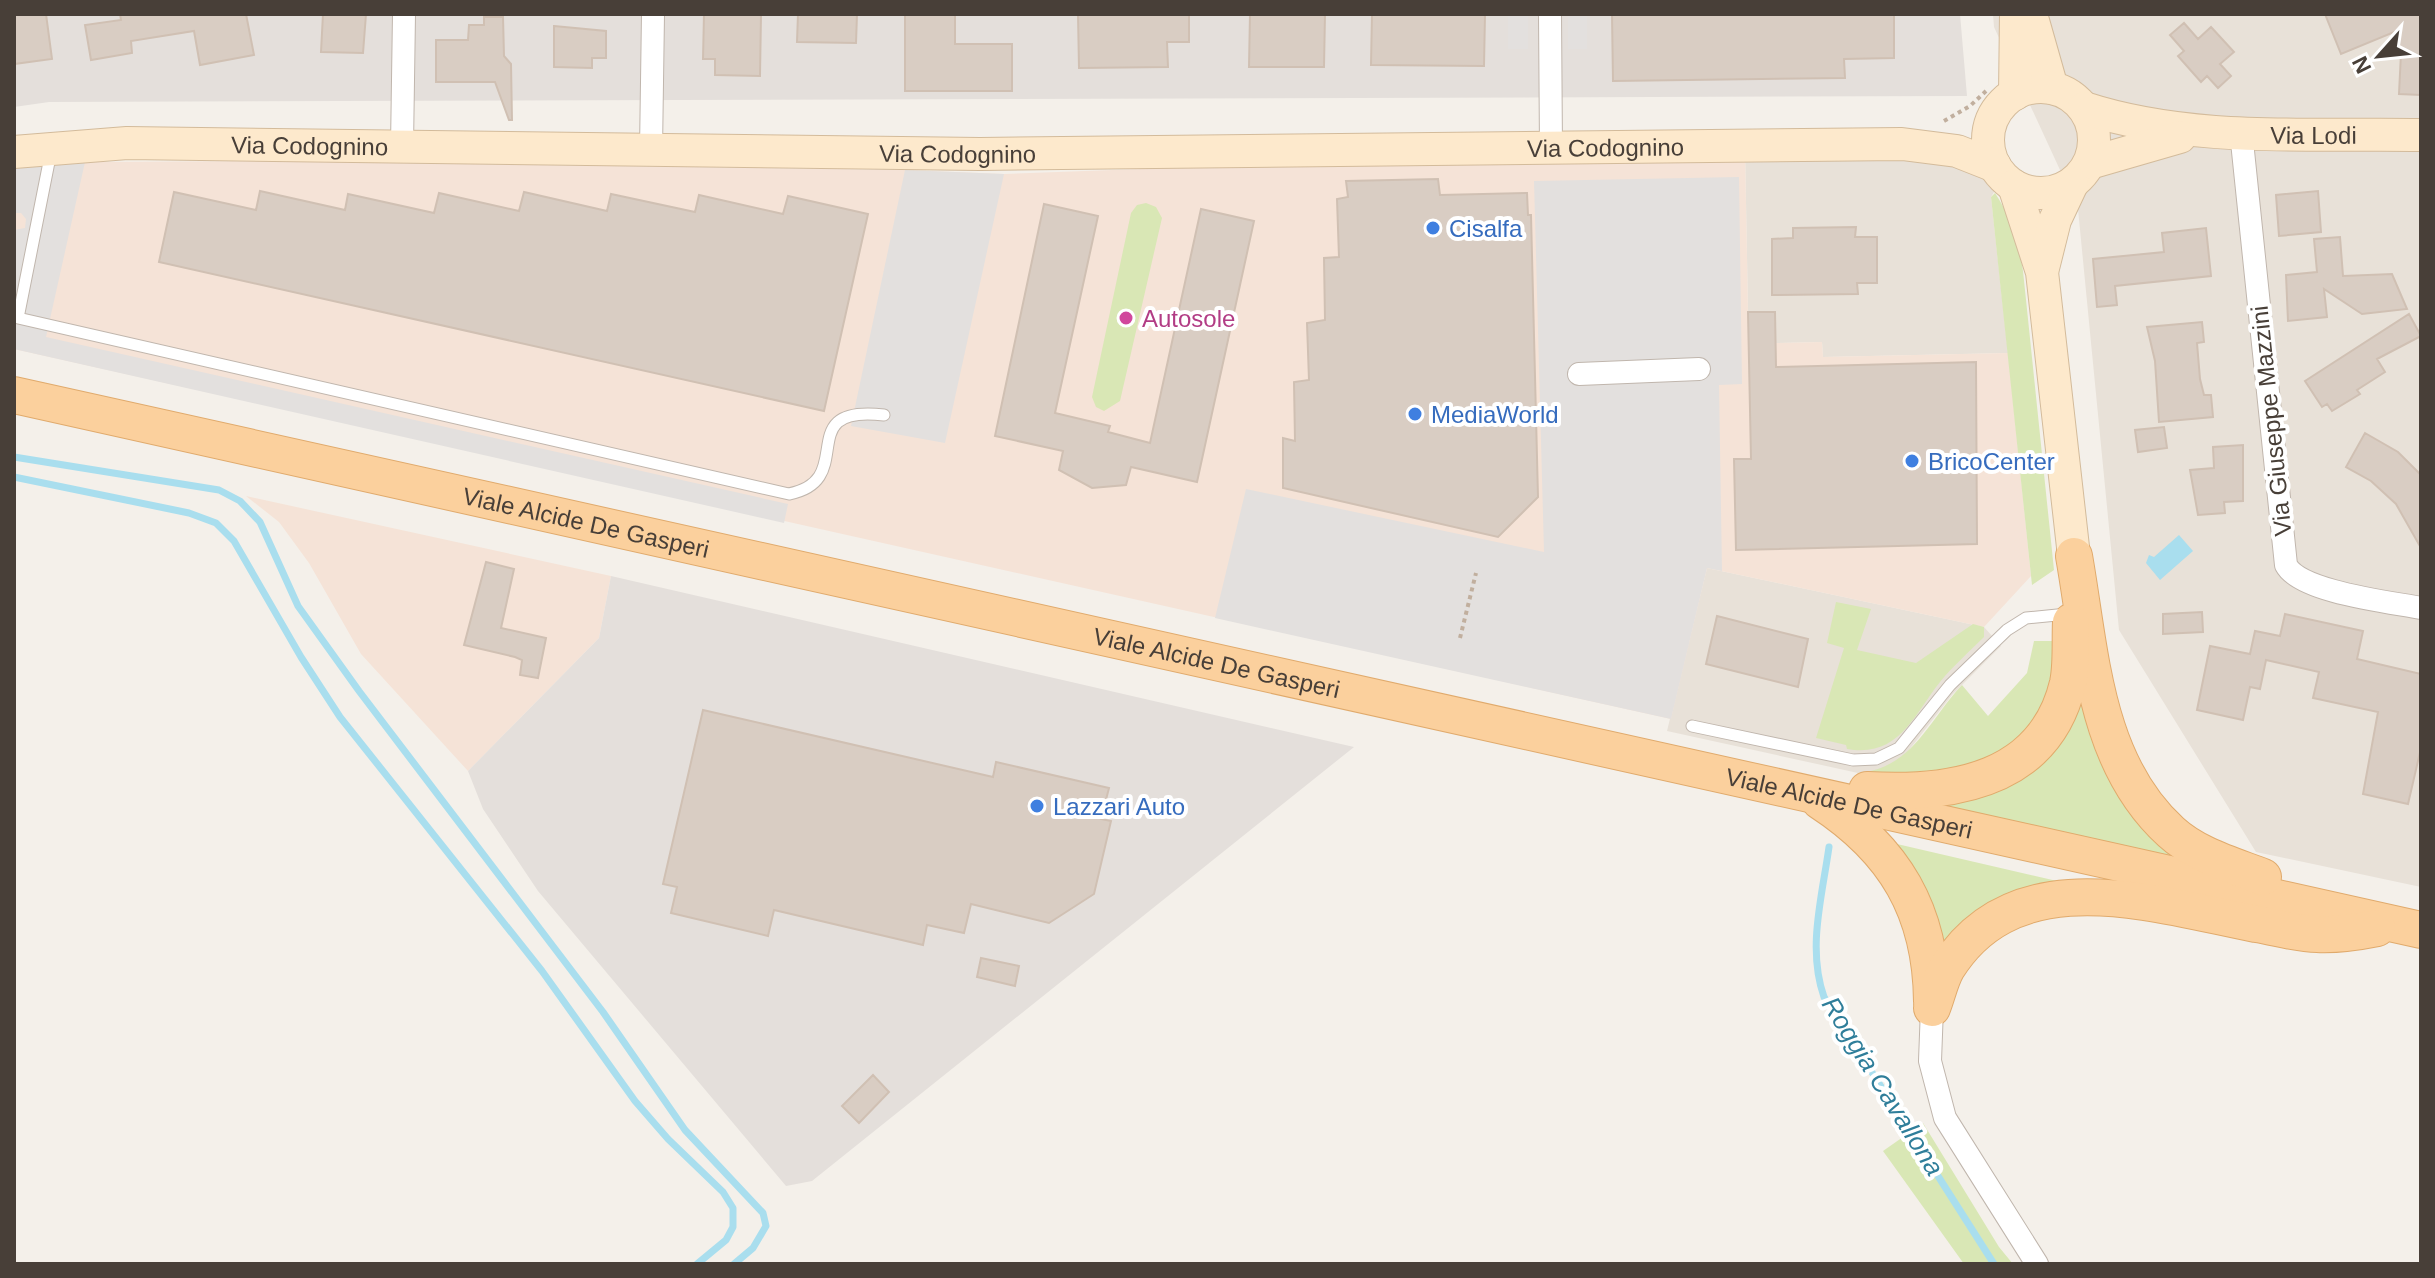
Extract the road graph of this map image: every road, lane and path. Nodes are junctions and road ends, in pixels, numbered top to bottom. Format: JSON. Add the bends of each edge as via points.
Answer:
{"nodes":[{"id":1,"x":404,"y":14,"type":"edge"},
{"id":2,"x":653,"y":14,"type":"edge"},
{"id":3,"x":1550,"y":14,"type":"edge"},
{"id":4,"x":2016,"y":14,"type":"edge"},
{"id":5,"x":2031,"y":14,"type":"edge"},
{"id":6,"x":2016,"y":58,"type":"junction"},
{"id":7,"x":2052,"y":88,"type":"junction"},
{"id":8,"x":2005,"y":104,"type":"junction"},
{"id":9,"x":2084,"y":108,"type":"junction"},
{"id":10,"x":1934,"y":122,"type":"dead end"},
{"id":11,"x":2207,"y":131,"type":"junction"},
{"id":12,"x":2241,"y":132,"type":"junction"},
{"id":13,"x":2421,"y":135,"type":"edge"},
{"id":14,"x":1902,"y":144,"type":"junction"},
{"id":15,"x":402,"y":146,"type":"junction"},
{"id":16,"x":51,"y":148,"type":"junction"},
{"id":17,"x":1551,"y":149,"type":"junction"},
{"id":18,"x":651,"y":150,"type":"junction"},
{"id":19,"x":14,"y":152,"type":"edge"},
{"id":20,"x":2081,"y":173,"type":"junction"},
{"id":21,"x":2004,"y":176,"type":"junction"},
{"id":22,"x":2042,"y":272,"type":"junction"},
{"id":23,"x":1699,"y":369,"type":"dead end"},
{"id":24,"x":1579,"y":374,"type":"dead end"},
{"id":25,"x":14,"y":395,"type":"edge"},
{"id":26,"x":884,"y":415,"type":"dead end"},
{"id":27,"x":2074,"y":556,"type":"joint"},
{"id":28,"x":1476,"y":573,"type":"dead end"},
{"id":29,"x":2421,"y":608,"type":"edge"},
{"id":30,"x":2078,"y":613,"type":"junction"},
{"id":31,"x":1460,"y":638,"type":"dead end"},
{"id":32,"x":1692,"y":726,"type":"dead end"},
{"id":33,"x":1763,"y":781,"type":"junction"},
{"id":34,"x":1805,"y":792,"type":"junction"},
{"id":35,"x":2357,"y":914,"type":"junction"},
{"id":36,"x":2409,"y":927,"type":"edge"},
{"id":37,"x":1932,"y":1008,"type":"junction"},
{"id":38,"x":2037,"y":1264,"type":"edge"}],
"edges":[{"from":1,"to":15,"type":"street"},
{"from":2,"to":18,"type":"street"},
{"from":3,"to":17,"type":"street"},
{"from":4,"to":6,"type":"street"},
{"from":5,"to":7,"type":"street"},
{"from":6,"to":8,"type":"street"},
{"from":6,"to":10,"type":"path","via":[[2002,61],[1990,86],[1970,106]]},
{"from":7,"to":8,"type":"street","via":[[2040,87]]},
{"from":7,"to":9,"type":"street"},
{"from":8,"to":14,"type":"street","name":"Via Codognino","via":[[1956,130]]},
{"from":8,"to":21,"type":"street","via":[[1989,131],[1989,149]]},
{"from":9,"to":11,"type":"street","name":"Via Lodi","via":[[2129,123]]},
{"from":9,"to":20,"type":"street","via":[[2094,135]]},
{"from":11,"to":12,"type":"street","name":"Via Lodi"},
{"from":11,"to":20,"type":"street","name":"Via Lodi","via":[[2129,149]]},
{"from":12,"to":13,"type":"street","name":"Via Lodi"},
{"from":12,"to":29,"type":"street","name":"Via Giuseppe Mazzini","via":[[2284,556],[2291,574],[2308,583]]},
{"from":14,"to":17,"type":"street","name":"Via Codognino"},
{"from":14,"to":21,"type":"street","name":"Via Codognino","via":[[1957,151]]},
{"from":15,"to":16,"type":"street","name":"Via Codognino","via":[[127,143]]},
{"from":15,"to":18,"type":"street","name":"Via Codognino"},
{"from":16,"to":19,"type":"street","name":"Via Codognino"},
{"from":16,"to":26,"type":"lane","via":[[18,318],[789,494],[815,484],[840,417],[860,412]]},
{"from":17,"to":18,"type":"street","name":"Via Codognino","via":[[996,154]]},
{"from":20,"to":21,"type":"street","via":[[2044,193]]},
{"from":20,"to":22,"type":"street","via":[[2055,220]]},
{"from":21,"to":22,"type":"street"},
{"from":22,"to":27,"type":"street"},
{"from":23,"to":24,"type":"street"},
{"from":25,"to":33,"type":"main road","name":"Viale Alcide De Gasperi"},
{"from":27,"to":30,"type":"main road"},
{"from":28,"to":31,"type":"path"},
{"from":30,"to":32,"type":"lane","via":[[2026,618],[2007,630],[1950,685],[1899,748],[1876,759],[1841,758]]},
{"from":30,"to":33,"type":"main road","via":[[2059,712],[2035,745],[2008,768],[1956,787],[1910,793],[1821,781]]},
{"from":30,"to":35,"type":"main road","via":[[2105,731],[2121,766],[2172,832],[2206,855]]},
{"from":33,"to":34,"type":"main road","name":"Viale Alcide De Gasperi"},
{"from":34,"to":35,"type":"main road","name":"Viale Alcide De Gasperi"},
{"from":34,"to":37,"type":"main road","via":[[1876,844],[1897,872],[1926,939]]},
{"from":35,"to":36,"type":"main road","name":"Viale Alcide De Gasperi"},
{"from":36,"to":37,"type":"main road","via":[[2314,935],[2133,900],[2056,898],[2019,907],[1965,945],[1945,970]]},
{"from":37,"to":38,"type":"street","via":[[1930,1061],[1945,1118]]}]}
